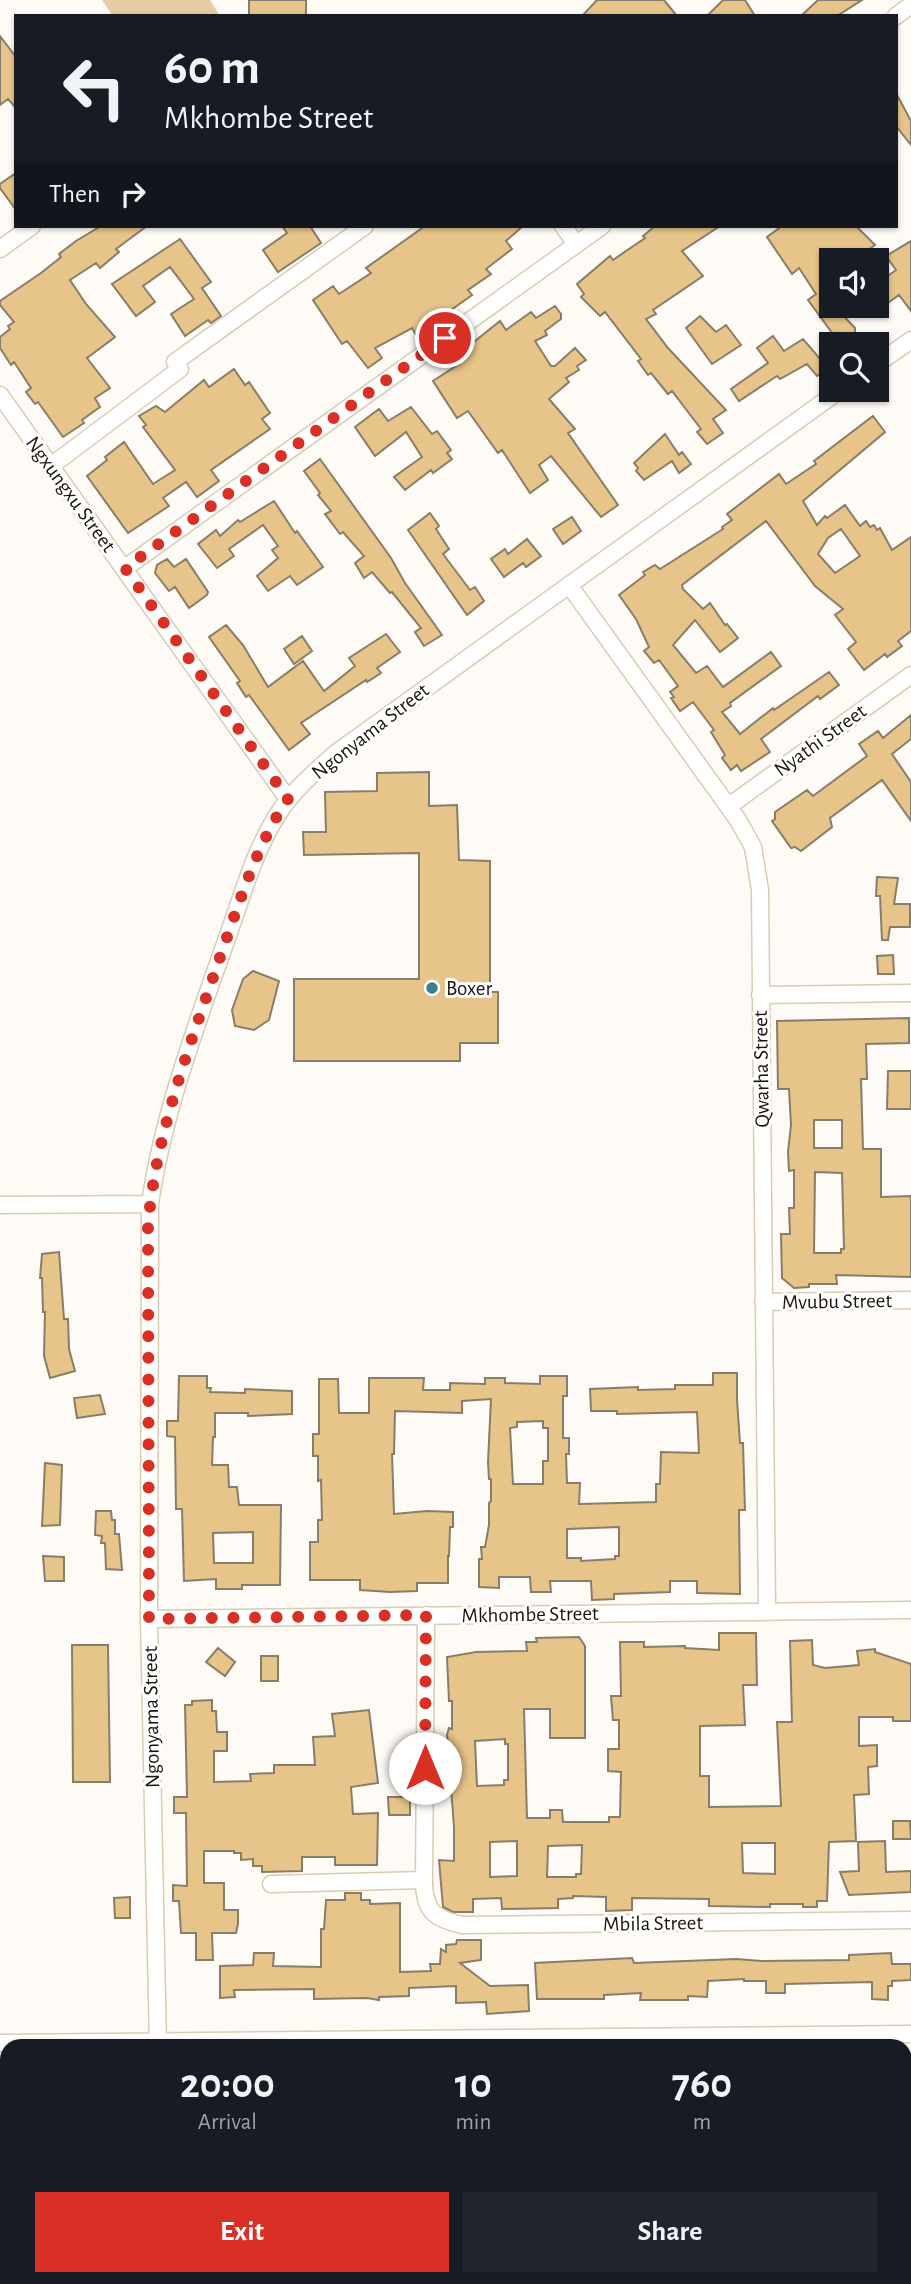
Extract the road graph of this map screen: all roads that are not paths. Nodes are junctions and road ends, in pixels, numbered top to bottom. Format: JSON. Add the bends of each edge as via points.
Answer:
{"nodes":[{"id":1,"x":29,"y":228,"type":"edge"},
{"id":2,"x":362,"y":228,"type":"edge"},
{"id":3,"x":564,"y":228,"type":"edge"},
{"id":4,"x":599,"y":228,"type":"edge"},
{"id":5,"x":576,"y":244,"type":"junction"},
{"id":6,"x":0,"y":249,"type":"edge"},
{"id":7,"x":911,"y":340,"type":"edge"},
{"id":8,"x":889,"y":356,"type":"edge"},
{"id":9,"x":0,"y":395,"type":"edge"},
{"id":10,"x":823,"y":402,"type":"edge"},
{"id":11,"x":51,"y":466,"type":"junction"},
{"id":12,"x":125,"y":568,"type":"junction"},
{"id":13,"x":569,"y":585,"type":"junction"},
{"id":14,"x":911,"y":675,"type":"edge"},
{"id":15,"x":288,"y":799,"type":"junction"},
{"id":16,"x":729,"y":806,"type":"junction"},
{"id":17,"x":911,"y":993,"type":"edge"},
{"id":18,"x":760,"y":995,"type":"junction"},
{"id":19,"x":150,"y":1204,"type":"junction"},
{"id":20,"x":0,"y":1205,"type":"edge"},
{"id":21,"x":911,"y":1300,"type":"edge"},
{"id":22,"x":764,"y":1302,"type":"junction"},
{"id":23,"x":911,"y":1610,"type":"edge"},
{"id":24,"x":766,"y":1612,"type":"junction"},
{"id":25,"x":426,"y":1615,"type":"junction"},
{"id":26,"x":149,"y":1619,"type":"junction"},
{"id":27,"x":424,"y":1880,"type":"junction"},
{"id":28,"x":271,"y":1884,"type":"dead end"},
{"id":29,"x":911,"y":1920,"type":"edge"},
{"id":30,"x":911,"y":2034,"type":"edge"},
{"id":31,"x":158,"y":2039,"type":"edge"},
{"id":32,"x":493,"y":2039,"type":"edge"}],
"edges":[{"from":1,"to":6,"type":"street"},
{"from":2,"to":11,"type":"street","via":[[175,362],[180,369]]},
{"from":3,"to":5,"type":"street"},
{"from":4,"to":5,"type":"street"},
{"from":5,"to":12,"type":"street"},
{"from":7,"to":8,"type":"street"},
{"from":9,"to":11,"type":"street","name":"Ngxungxu Street"},
{"from":10,"to":13,"type":"street","name":"Ngonyama Street"},
{"from":11,"to":12,"type":"street","name":"Ngxungxu Street"},
{"from":12,"to":15,"type":"street","name":"Ngxungxu Street"},
{"from":13,"to":15,"type":"street","name":"Ngonyama Street","via":[[346,746]]},
{"from":13,"to":16,"type":"street","name":"Qwarha Street"},
{"from":14,"to":16,"type":"street","name":"Nyathi Street"},
{"from":15,"to":19,"type":"street","name":"Ngonyama Street","via":[[254,863],[209,990],[173,1101]]},
{"from":16,"to":18,"type":"street","name":"Qwarha Street","via":[[748,836],[757,867]]},
{"from":17,"to":18,"type":"street"},
{"from":18,"to":22,"type":"street","name":"Qwarha Street"},
{"from":19,"to":20,"type":"street"},
{"from":19,"to":26,"type":"street","name":"Ngonyama Street"},
{"from":21,"to":22,"type":"street","name":"Mvubu Street"},
{"from":22,"to":24,"type":"street","name":"Qwarha Street"},
{"from":23,"to":24,"type":"street","name":"Mkhombe Street"},
{"from":24,"to":25,"type":"street","name":"Mkhombe Street"},
{"from":25,"to":26,"type":"street","name":"Mkhombe Street"},
{"from":25,"to":27,"type":"street","name":"Mbila Street"},
{"from":26,"to":31,"type":"street","name":"Ngonyama Street"},
{"from":27,"to":28,"type":"street"},
{"from":27,"to":29,"type":"street","name":"Mbila Street","via":[[429,1909],[462,1925]]},
{"from":30,"to":32,"type":"street"}]}
